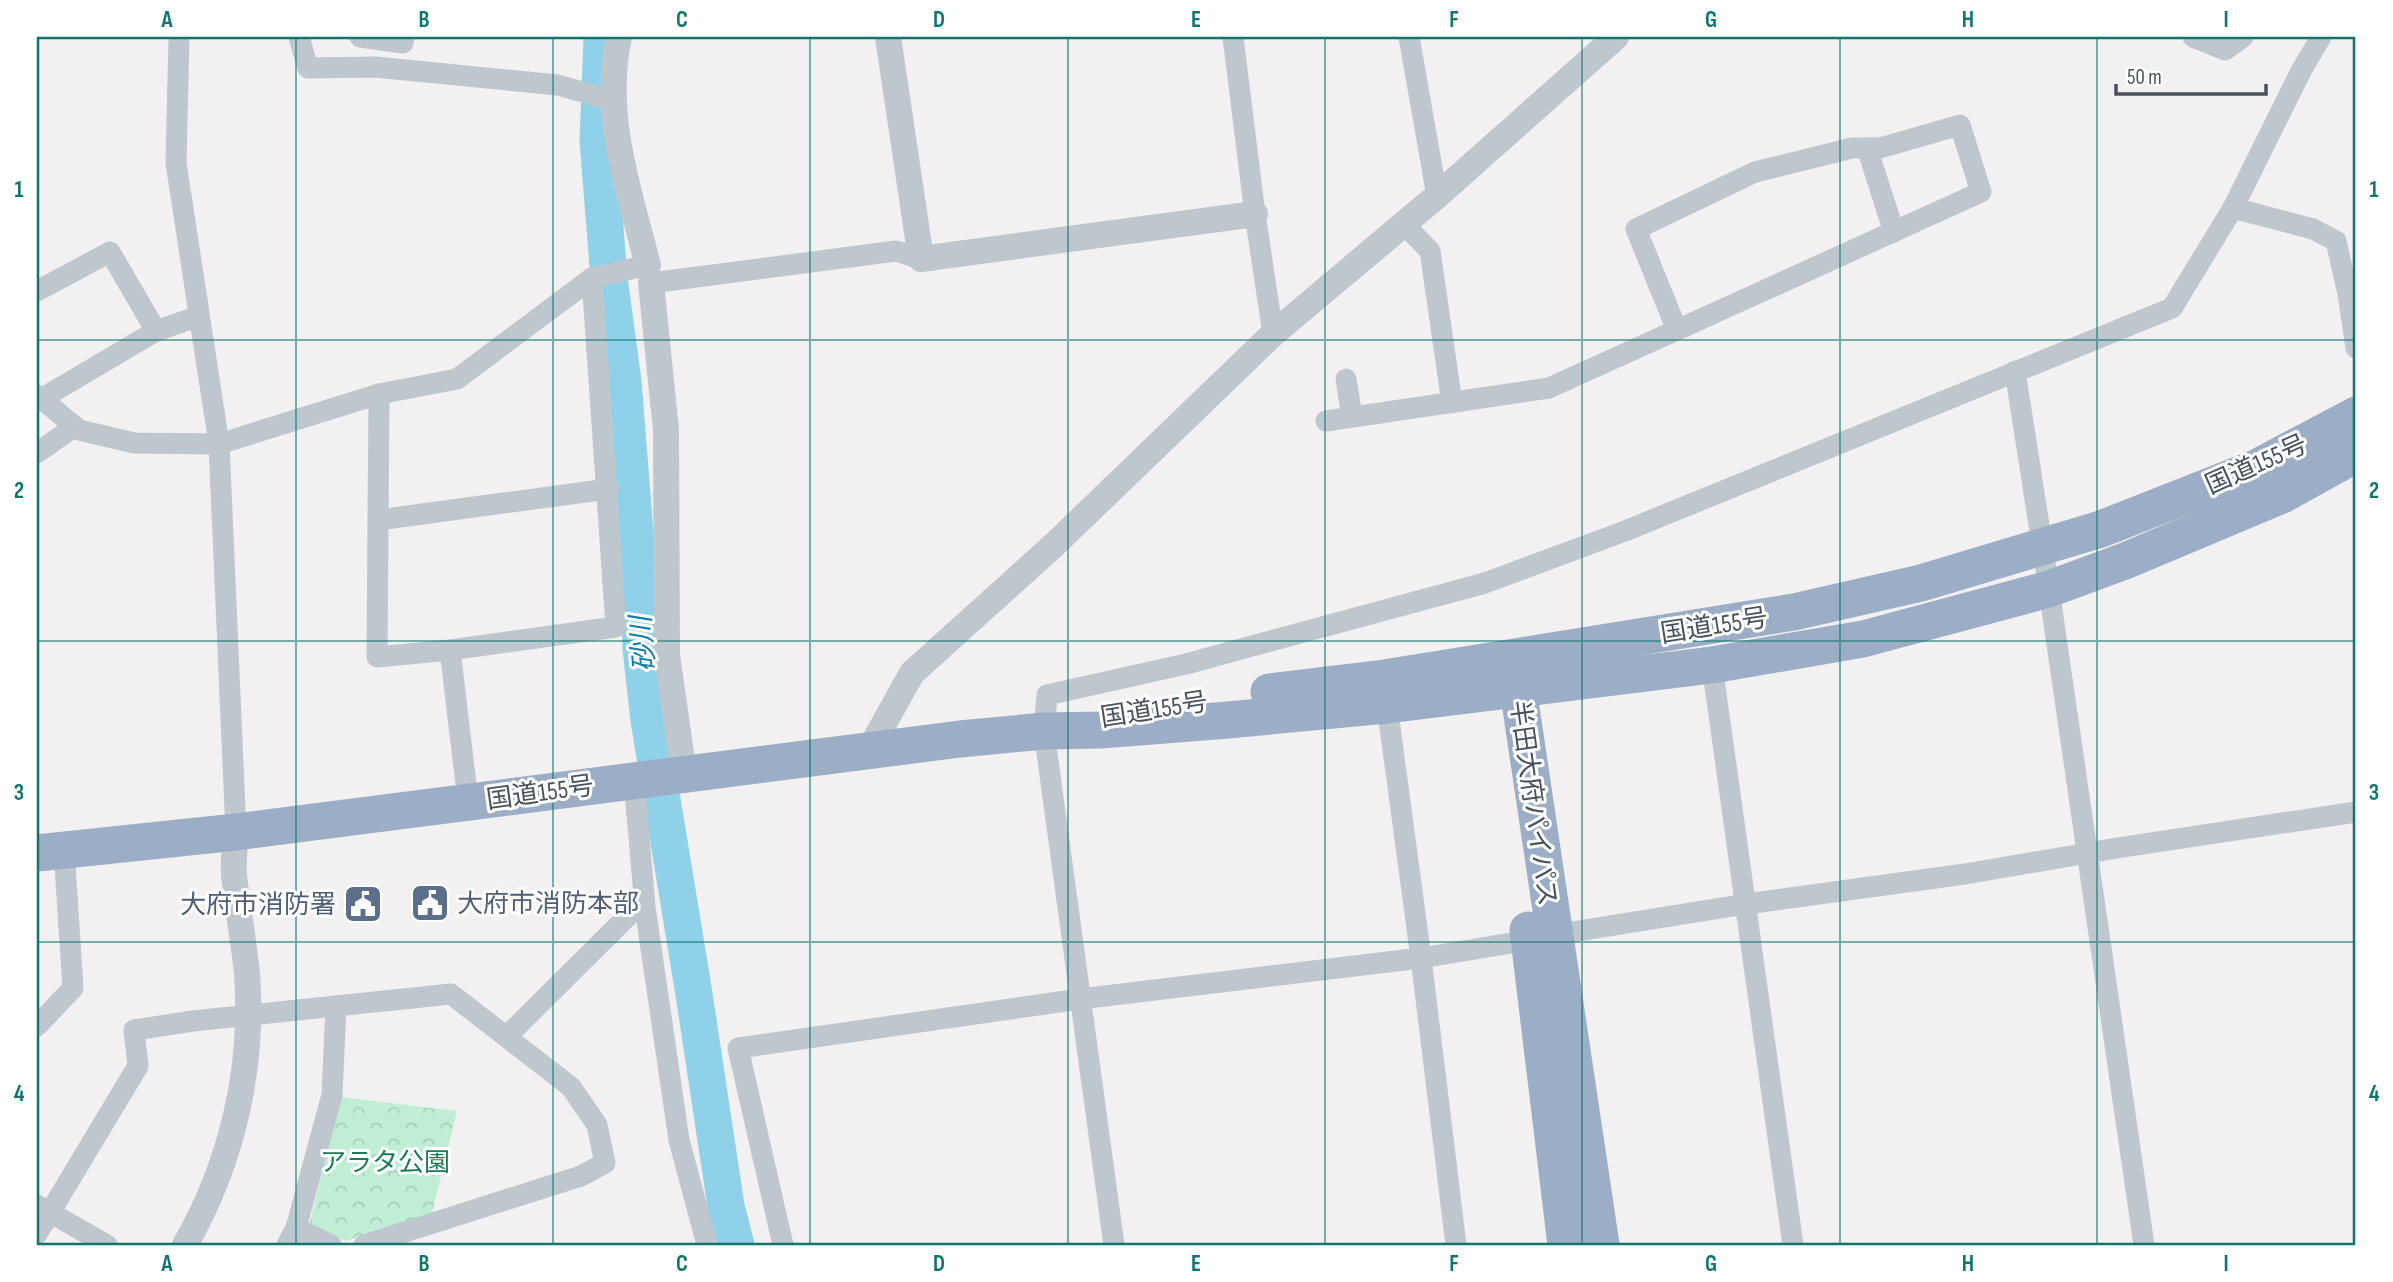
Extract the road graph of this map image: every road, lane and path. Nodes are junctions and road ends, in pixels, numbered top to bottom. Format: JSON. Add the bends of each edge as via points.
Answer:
{"nodes":[{"id":1,"x":179,"y":37,"type":"edge"},
{"id":2,"x":299,"y":37,"type":"edge"},
{"id":3,"x":360,"y":37,"type":"edge"},
{"id":4,"x":404,"y":37,"type":"edge"},
{"id":5,"x":619,"y":37,"type":"edge"},
{"id":6,"x":888,"y":37,"type":"edge"},
{"id":7,"x":1233,"y":37,"type":"edge"},
{"id":8,"x":1409,"y":37,"type":"edge"},
{"id":9,"x":1614,"y":37,"type":"edge"},
{"id":10,"x":2193,"y":37,"type":"edge"},
{"id":11,"x":2243,"y":37,"type":"edge"},
{"id":12,"x":2321,"y":37,"type":"edge"},
{"id":13,"x":613,"y":100,"type":"junction"},
{"id":14,"x":1867,"y":148,"type":"junction"},
{"id":15,"x":1437,"y":196,"type":"junction"},
{"id":16,"x":2233,"y":208,"type":"junction"},
{"id":17,"x":1255,"y":214,"type":"junction"},
{"id":18,"x":1404,"y":224,"type":"junction"},
{"id":19,"x":1894,"y":232,"type":"junction"},
{"id":20,"x":921,"y":259,"type":"junction"},
{"id":21,"x":648,"y":271,"type":"junction"},
{"id":22,"x":593,"y":278,"type":"junction"},
{"id":23,"x":37,"y":291,"type":"edge"},
{"id":24,"x":199,"y":316,"type":"junction"},
{"id":25,"x":1676,"y":330,"type":"junction"},
{"id":26,"x":156,"y":331,"type":"junction"},
{"id":27,"x":1273,"y":334,"type":"junction"},
{"id":28,"x":2356,"y":348,"type":"edge"},
{"id":29,"x":2015,"y":371,"type":"junction"},
{"id":30,"x":1346,"y":379,"type":"dead end"},
{"id":31,"x":379,"y":394,"type":"junction"},
{"id":32,"x":39,"y":397,"type":"edge"},
{"id":33,"x":1452,"y":403,"type":"junction"},
{"id":34,"x":2356,"y":415,"type":"edge"},
{"id":35,"x":1352,"y":417,"type":"junction"},
{"id":36,"x":1326,"y":421,"type":"dead end"},
{"id":37,"x":75,"y":426,"type":"junction"},
{"id":38,"x":219,"y":444,"type":"junction"},
{"id":39,"x":37,"y":453,"type":"edge"},
{"id":40,"x":2356,"y":454,"type":"edge"},
{"id":41,"x":608,"y":488,"type":"junction"},
{"id":42,"x":378,"y":520,"type":"junction"},
{"id":43,"x":2043,"y":547,"type":"junction"},
{"id":44,"x":2049,"y":589,"type":"junction"},
{"id":45,"x":450,"y":650,"type":"junction"},
{"id":46,"x":1712,"y":665,"type":"junction"},
{"id":47,"x":1503,"y":680,"type":"junction"},
{"id":48,"x":1387,"y":705,"type":"junction"},
{"id":49,"x":1044,"y":731,"type":"junction"},
{"id":50,"x":868,"y":752,"type":"junction"},
{"id":51,"x":684,"y":774,"type":"junction"},
{"id":52,"x":635,"y":779,"type":"junction"},
{"id":53,"x":468,"y":801,"type":"junction"},
{"id":54,"x":2356,"y":812,"type":"edge"},
{"id":55,"x":236,"y":832,"type":"junction"},
{"id":56,"x":50,"y":852,"type":"edge"},
{"id":57,"x":2086,"y":855,"type":"junction"},
{"id":58,"x":645,"y":900,"type":"junction"},
{"id":59,"x":1745,"y":904,"type":"junction"},
{"id":60,"x":1541,"y":938,"type":"junction"},
{"id":61,"x":1421,"y":958,"type":"junction"},
{"id":62,"x":1080,"y":999,"type":"junction"},
{"id":63,"x":336,"y":1006,"type":"junction"},
{"id":64,"x":249,"y":1017,"type":"junction"},
{"id":65,"x":37,"y":1026,"type":"edge"},
{"id":66,"x":507,"y":1036,"type":"junction"},
{"id":67,"x":44,"y":1208,"type":"edge"},
{"id":68,"x":37,"y":1234,"type":"edge"},
{"id":69,"x":292,"y":1237,"type":"edge"},
{"id":70,"x":107,"y":1245,"type":"edge"},
{"id":71,"x":185,"y":1245,"type":"edge"},
{"id":72,"x":331,"y":1245,"type":"edge"},
{"id":73,"x":364,"y":1245,"type":"edge"},
{"id":74,"x":707,"y":1245,"type":"edge"},
{"id":75,"x":783,"y":1245,"type":"edge"},
{"id":76,"x":1114,"y":1245,"type":"edge"},
{"id":77,"x":1456,"y":1245,"type":"edge"},
{"id":78,"x":1566,"y":1245,"type":"edge"},
{"id":79,"x":1601,"y":1245,"type":"edge"},
{"id":80,"x":1793,"y":1245,"type":"edge"},
{"id":81,"x":2144,"y":1245,"type":"edge"}],
"edges":[{"from":1,"to":24,"type":"street","via":[[176,163]]},
{"from":2,"to":13,"type":"street","via":[[308,68],[375,67],[558,85]]},
{"from":3,"to":4,"type":"street","via":[[403,43]]},
{"from":5,"to":13,"type":"street"},
{"from":6,"to":20,"type":"street"},
{"from":7,"to":17,"type":"street"},
{"from":8,"to":15,"type":"street"},
{"from":9,"to":15,"type":"street"},
{"from":10,"to":11,"type":"street","via":[[2225,50]]},
{"from":12,"to":16,"type":"street"},
{"from":13,"to":21,"type":"street","via":[[618,142]]},
{"from":14,"to":19,"type":"street"},
{"from":14,"to":19,"type":"street","via":[[1960,125],[1982,192]]},
{"from":14,"to":25,"type":"street","via":[[1755,172],[1636,229]]},
{"from":15,"to":18,"type":"street"},
{"from":16,"to":28,"type":"street","via":[[2313,229],[2336,241]]},
{"from":16,"to":29,"type":"street","via":[[2172,308]]},
{"from":17,"to":20,"type":"street"},
{"from":17,"to":27,"type":"street"},
{"from":18,"to":27,"type":"street"},
{"from":18,"to":33,"type":"street","via":[[1430,251]]},
{"from":19,"to":25,"type":"street"},
{"from":20,"to":21,"type":"street","via":[[896,251]]},
{"from":21,"to":22,"type":"street"},
{"from":21,"to":51,"type":"street","via":[[666,430],[667,654]]},
{"from":22,"to":31,"type":"street","via":[[457,379]]},
{"from":22,"to":41,"type":"street"},
{"from":23,"to":26,"type":"street","via":[[110,252]]},
{"from":24,"to":26,"type":"street"},
{"from":24,"to":38,"type":"street"},
{"from":25,"to":33,"type":"street","via":[[1549,388]]},
{"from":26,"to":32,"type":"street"},
{"from":27,"to":50,"type":"street","via":[[1054,545],[912,673]]},
{"from":29,"to":43,"type":"street"},
{"from":29,"to":49,"type":"street","via":[[1625,531],[1485,583],[1199,661],[1047,695]]},
{"from":30,"to":35,"type":"street"},
{"from":31,"to":38,"type":"street"},
{"from":31,"to":42,"type":"street"},
{"from":32,"to":37,"type":"street"},
{"from":33,"to":35,"type":"street"},
{"from":34,"to":43,"type":"highway","name":"国道155号","via":[[2256,468]]},
{"from":35,"to":36,"type":"street"},
{"from":37,"to":38,"type":"street","via":[[134,443]]},
{"from":37,"to":39,"type":"street"},
{"from":38,"to":55,"type":"street"},
{"from":40,"to":44,"type":"highway","name":"国道155号","via":[[2269,501]]},
{"from":41,"to":42,"type":"street"},
{"from":41,"to":45,"type":"street","via":[[616,627]]},
{"from":42,"to":45,"type":"street","via":[[377,657]]},
{"from":43,"to":44,"type":"street"},
{"from":43,"to":47,"type":"highway","name":"国道155号","via":[[1921,583]]},
{"from":44,"to":46,"type":"highway","name":"国道155号","via":[[1864,639]]},
{"from":44,"to":57,"type":"street"},
{"from":45,"to":53,"type":"street"},
{"from":46,"to":47,"type":"highway","name":"国道155号"},
{"from":46,"to":59,"type":"street"},
{"from":47,"to":48,"type":"highway","name":"国道155号"},
{"from":47,"to":49,"type":"highway","name":"国道155号","via":[[1384,678],[1103,715]]},
{"from":47,"to":60,"type":"highway","name":"半田大府パイパス"},
{"from":48,"to":49,"type":"highway","name":"国道155号"},
{"from":48,"to":61,"type":"street"},
{"from":49,"to":50,"type":"highway","name":"国道155号"},
{"from":49,"to":62,"type":"street"},
{"from":50,"to":51,"type":"highway","name":"国道155号"},
{"from":51,"to":52,"type":"highway","name":"国道155号"},
{"from":52,"to":53,"type":"highway","name":"国道155号"},
{"from":52,"to":58,"type":"street"},
{"from":53,"to":55,"type":"highway","name":"国道155号"},
{"from":54,"to":57,"type":"street"},
{"from":55,"to":56,"type":"highway","name":"国道155号"},
{"from":55,"to":64,"type":"street","via":[[234,872]]},
{"from":56,"to":65,"type":"street","via":[[73,988]]},
{"from":57,"to":59,"type":"street"},
{"from":57,"to":81,"type":"street"},
{"from":58,"to":66,"type":"street"},
{"from":58,"to":74,"type":"street","via":[[679,1140]]},
{"from":59,"to":60,"type":"street"},
{"from":59,"to":80,"type":"street"},
{"from":60,"to":61,"type":"street"},
{"from":60,"to":78,"type":"highway","name":"半田大府パイパス"},
{"from":60,"to":79,"type":"highway","name":"半田大府パイパス"},
{"from":61,"to":62,"type":"street"},
{"from":61,"to":77,"type":"street"},
{"from":62,"to":75,"type":"street","via":[[738,1048]]},
{"from":62,"to":76,"type":"street"},
{"from":63,"to":64,"type":"street"},
{"from":63,"to":66,"type":"street","via":[[451,994]]},
{"from":63,"to":69,"type":"street","via":[[332,1095]]},
{"from":64,"to":67,"type":"street","via":[[134,1030],[138,1066]]},
{"from":64,"to":71,"type":"street","via":[[246,1066],[224,1160]]},
{"from":66,"to":73,"type":"street","via":[[571,1087],[597,1125],[605,1163],[581,1176]]},
{"from":67,"to":68,"type":"street"},
{"from":67,"to":70,"type":"street"},
{"from":69,"to":72,"type":"street"}]}
